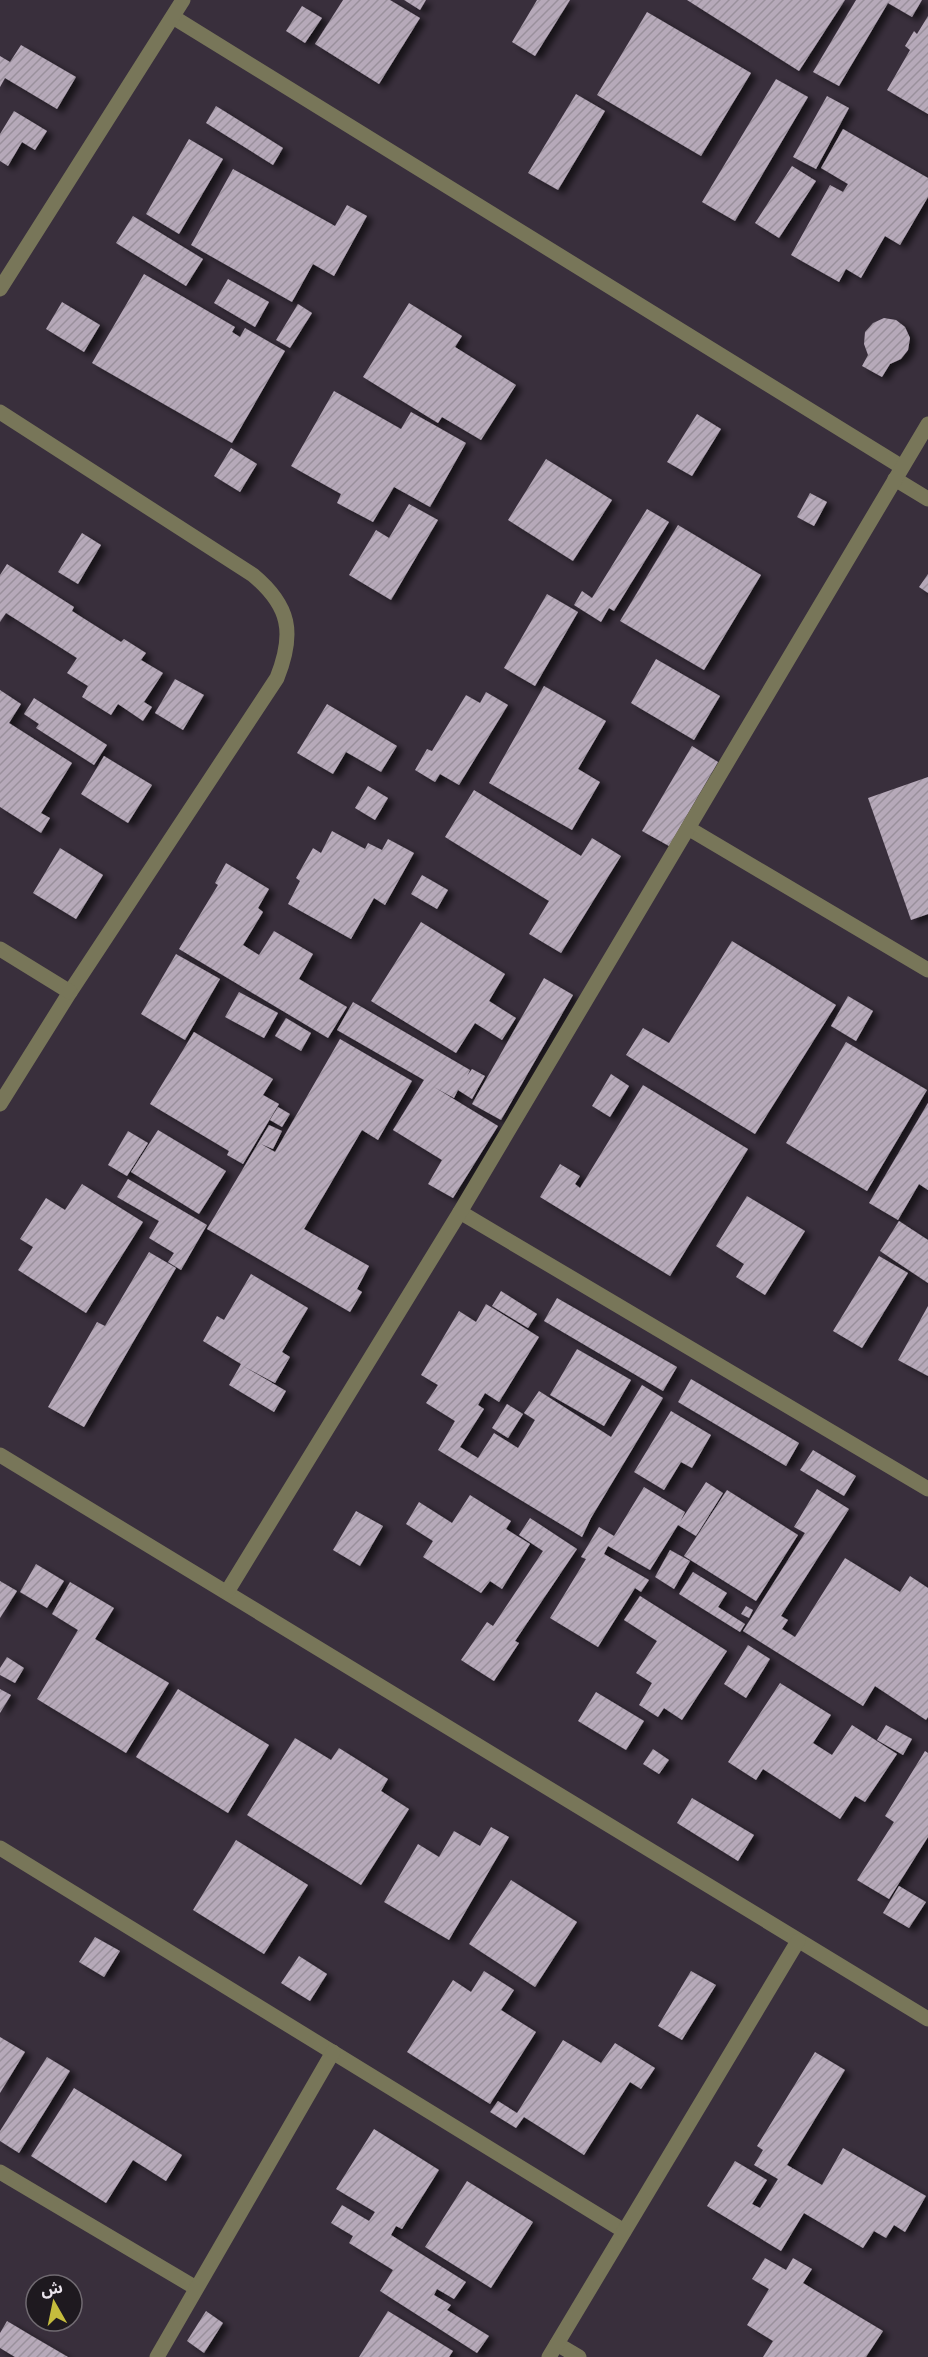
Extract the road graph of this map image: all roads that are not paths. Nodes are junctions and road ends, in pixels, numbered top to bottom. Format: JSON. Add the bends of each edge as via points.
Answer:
{"nodes":[{"id":1,"x":183,"y":0,"type":"edge"},
{"id":2,"x":173,"y":17,"type":"junction"},
{"id":3,"x":0,"y":289,"type":"edge"},
{"id":4,"x":0,"y":412,"type":"edge"},
{"id":5,"x":928,"y":424,"type":"edge"},
{"id":6,"x":898,"y":473,"type":"junction"},
{"id":7,"x":928,"y":499,"type":"edge"},
{"id":8,"x":688,"y":828,"type":"junction"},
{"id":9,"x":0,"y":949,"type":"edge"},
{"id":10,"x":928,"y":970,"type":"edge"},
{"id":11,"x":70,"y":992,"type":"junction"},
{"id":12,"x":0,"y":1104,"type":"edge"},
{"id":13,"x":460,"y":1212,"type":"junction"},
{"id":14,"x":0,"y":1455,"type":"edge"},
{"id":15,"x":928,"y":1489,"type":"edge"},
{"id":16,"x":227,"y":1592,"type":"junction"},
{"id":17,"x":0,"y":1848,"type":"edge"},
{"id":18,"x":798,"y":1941,"type":"junction"},
{"id":19,"x":928,"y":2019,"type":"edge"},
{"id":20,"x":333,"y":2052,"type":"junction"},
{"id":21,"x":0,"y":2172,"type":"edge"},
{"id":22,"x":624,"y":2231,"type":"junction"},
{"id":23,"x":196,"y":2288,"type":"junction"},
{"id":24,"x":553,"y":2350,"type":"edge"},
{"id":25,"x":157,"y":2357,"type":"edge"},
{"id":26,"x":579,"y":2357,"type":"edge"}],
"edges":[{"from":1,"to":2,"type":"street"},
{"from":2,"to":3,"type":"street"},
{"from":2,"to":6,"type":"street"},
{"from":4,"to":11,"type":"street","via":[[253,575],[271,590],[283,610],[288,633],[286,656],[277,678]]},
{"from":5,"to":6,"type":"street"},
{"from":6,"to":7,"type":"street"},
{"from":6,"to":8,"type":"street"},
{"from":8,"to":10,"type":"street"},
{"from":8,"to":13,"type":"street"},
{"from":9,"to":11,"type":"street"},
{"from":11,"to":12,"type":"street"},
{"from":13,"to":15,"type":"street"},
{"from":13,"to":16,"type":"street"},
{"from":14,"to":16,"type":"street"},
{"from":16,"to":18,"type":"street"},
{"from":17,"to":20,"type":"street"},
{"from":18,"to":19,"type":"street"},
{"from":18,"to":22,"type":"street"},
{"from":20,"to":22,"type":"street"},
{"from":20,"to":23,"type":"street"},
{"from":21,"to":23,"type":"street"},
{"from":22,"to":24,"type":"street"},
{"from":23,"to":25,"type":"street"},
{"from":24,"to":26,"type":"street"}]}
